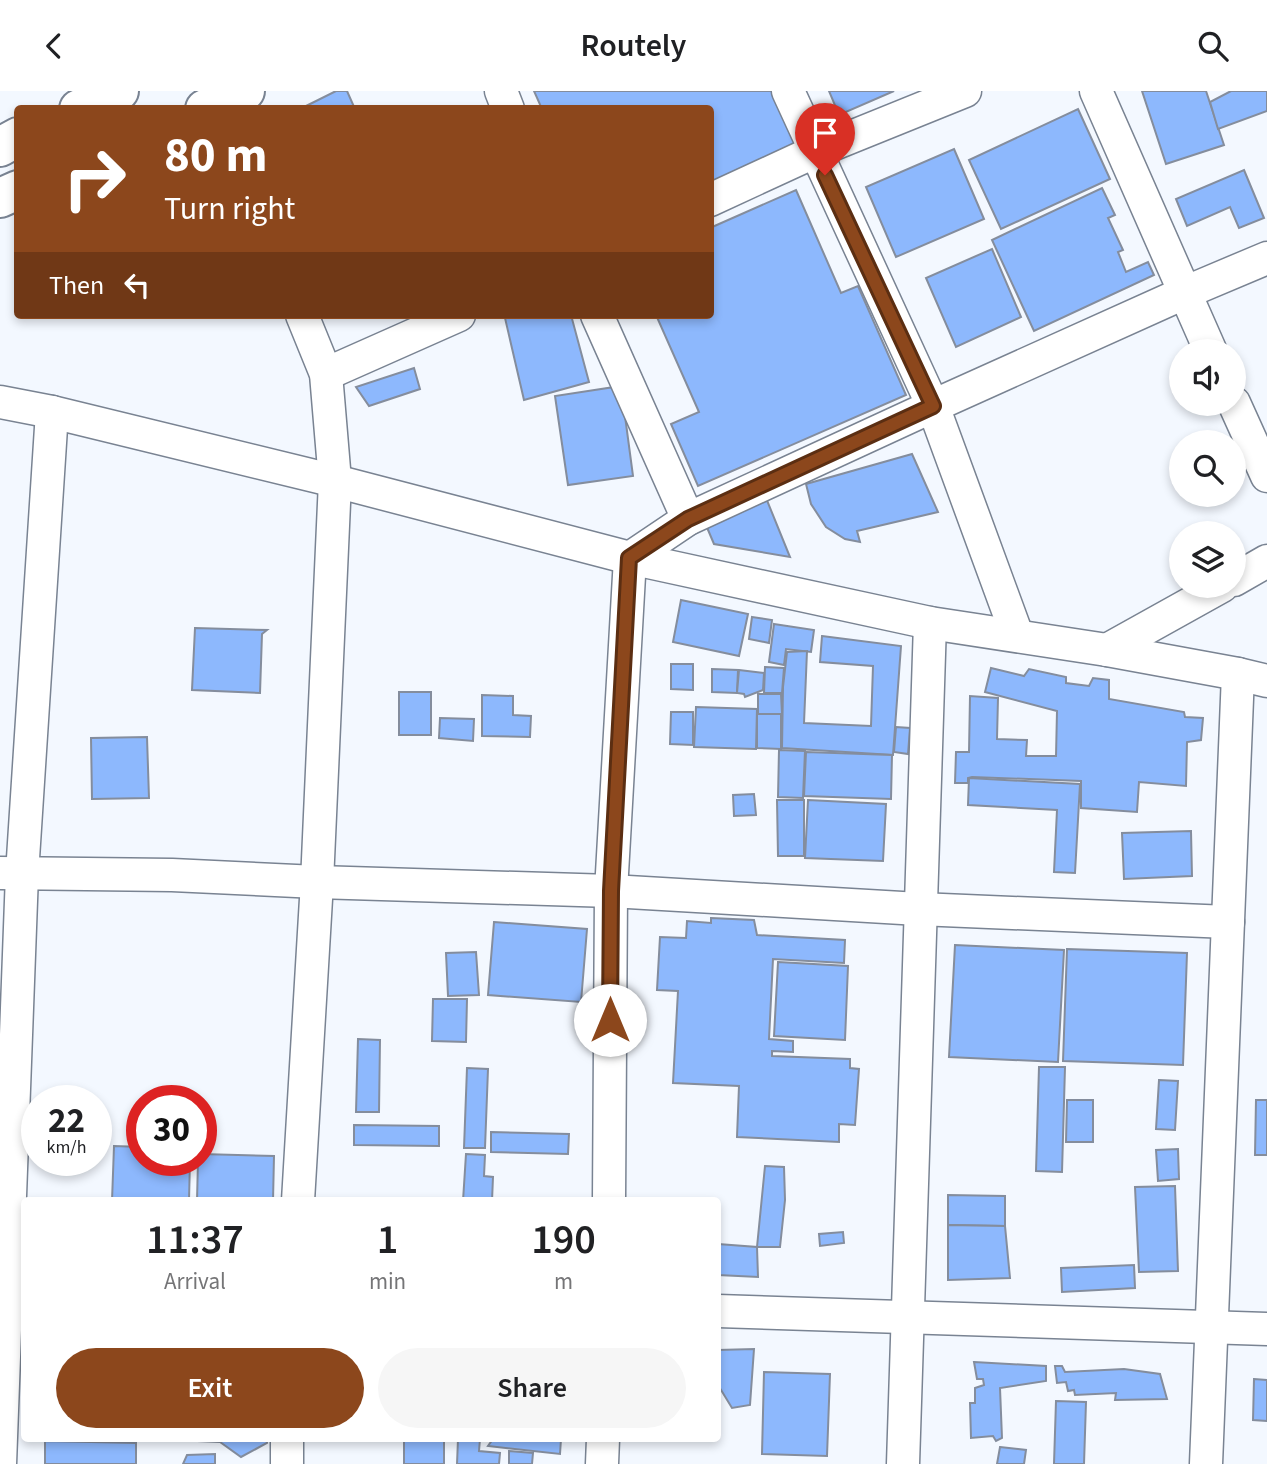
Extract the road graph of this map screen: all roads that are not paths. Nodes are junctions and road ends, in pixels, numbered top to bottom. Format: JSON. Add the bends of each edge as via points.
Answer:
{"nodes":[{"id":1,"x":119,"y":91,"type":"edge"},
{"id":2,"x":788,"y":91,"type":"edge"},
{"id":3,"x":965,"y":91,"type":"edge"},
{"id":4,"x":1096,"y":91,"type":"edge"},
{"id":5,"x":88,"y":105,"type":"edge"},
{"id":6,"x":814,"y":152,"type":"junction"},
{"id":7,"x":714,"y":198,"type":"edge"},
{"id":8,"x":1267,"y":258,"type":"edge"},
{"id":9,"x":1184,"y":293,"type":"junction"},
{"id":10,"x":304,"y":319,"type":"edge"},
{"id":11,"x":450,"y":319,"type":"edge"},
{"id":12,"x":599,"y":319,"type":"edge"},
{"id":13,"x":1205,"y":339,"type":"edge"},
{"id":14,"x":327,"y":374,"type":"junction"},
{"id":15,"x":0,"y":402,"type":"edge"},
{"id":16,"x":933,"y":406,"type":"junction"},
{"id":17,"x":52,"y":412,"type":"junction"},
{"id":18,"x":1240,"y":416,"type":"edge"},
{"id":19,"x":1267,"y":476,"type":"edge"},
{"id":20,"x":335,"y":481,"type":"junction"},
{"id":21,"x":688,"y":519,"type":"junction"},
{"id":22,"x":629,"y":558,"type":"junction"},
{"id":23,"x":1267,"y":561,"type":"edge"},
{"id":24,"x":1246,"y":573,"type":"edge"},
{"id":25,"x":1200,"y":598,"type":"edge"},
{"id":26,"x":930,"y":623,"type":"junction"},
{"id":27,"x":1017,"y":635,"type":"junction"},
{"id":28,"x":1107,"y":650,"type":"junction"},
{"id":29,"x":1252,"y":677,"type":"edge"},
{"id":30,"x":11,"y":874,"type":"edge"},
{"id":31,"x":317,"y":883,"type":"junction"},
{"id":32,"x":611,"y":891,"type":"junction"},
{"id":33,"x":919,"y":909,"type":"junction"},
{"id":34,"x":1228,"y":922,"type":"junction"},
{"id":35,"x":298,"y":1197,"type":"edge"},
{"id":36,"x":609,"y":1197,"type":"edge"},
{"id":37,"x":11,"y":1289,"type":"edge"},
{"id":38,"x":721,"y":1311,"type":"edge"},
{"id":39,"x":909,"y":1316,"type":"junction"},
{"id":40,"x":1213,"y":1327,"type":"junction"},
{"id":41,"x":1267,"y":1329,"type":"edge"},
{"id":42,"x":287,"y":1442,"type":"edge"},
{"id":43,"x":603,"y":1442,"type":"edge"},
{"id":44,"x":0,"y":1464,"type":"edge"},
{"id":45,"x":287,"y":1464,"type":"edge"},
{"id":46,"x":602,"y":1464,"type":"edge"},
{"id":47,"x":903,"y":1464,"type":"edge"},
{"id":48,"x":1206,"y":1464,"type":"edge"}],
"edges":[{"from":1,"to":5,"type":"street"},
{"from":2,"to":6,"type":"street"},
{"from":3,"to":6,"type":"street"},
{"from":4,"to":9,"type":"street"},
{"from":6,"to":7,"type":"street"},
{"from":6,"to":16,"type":"street"},
{"from":8,"to":9,"type":"street"},
{"from":9,"to":13,"type":"street"},
{"from":9,"to":16,"type":"street"},
{"from":10,"to":14,"type":"street"},
{"from":11,"to":14,"type":"street"},
{"from":12,"to":21,"type":"street"},
{"from":14,"to":20,"type":"street"},
{"from":15,"to":17,"type":"street"},
{"from":16,"to":21,"type":"street"},
{"from":16,"to":27,"type":"street"},
{"from":17,"to":20,"type":"street"},
{"from":17,"to":30,"type":"street"},
{"from":18,"to":19,"type":"street"},
{"from":20,"to":22,"type":"street"},
{"from":20,"to":31,"type":"street"},
{"from":21,"to":22,"type":"street"},
{"from":22,"to":26,"type":"street"},
{"from":22,"to":32,"type":"street"},
{"from":23,"to":24,"type":"street"},
{"from":25,"to":28,"type":"street"},
{"from":26,"to":27,"type":"street"},
{"from":26,"to":33,"type":"street"},
{"from":27,"to":28,"type":"street"},
{"from":28,"to":29,"type":"street"},
{"from":29,"to":34,"type":"street"},
{"from":30,"to":31,"type":"street","via":[[172,875]]},
{"from":30,"to":37,"type":"street"},
{"from":31,"to":32,"type":"street"},
{"from":31,"to":35,"type":"street"},
{"from":32,"to":33,"type":"street"},
{"from":32,"to":36,"type":"street"},
{"from":33,"to":34,"type":"street"},
{"from":33,"to":39,"type":"street"},
{"from":34,"to":40,"type":"street"},
{"from":37,"to":44,"type":"street"},
{"from":38,"to":39,"type":"street"},
{"from":39,"to":40,"type":"street"},
{"from":39,"to":47,"type":"street"},
{"from":40,"to":41,"type":"street"},
{"from":40,"to":48,"type":"street"},
{"from":42,"to":45,"type":"street"},
{"from":43,"to":46,"type":"street"}]}
